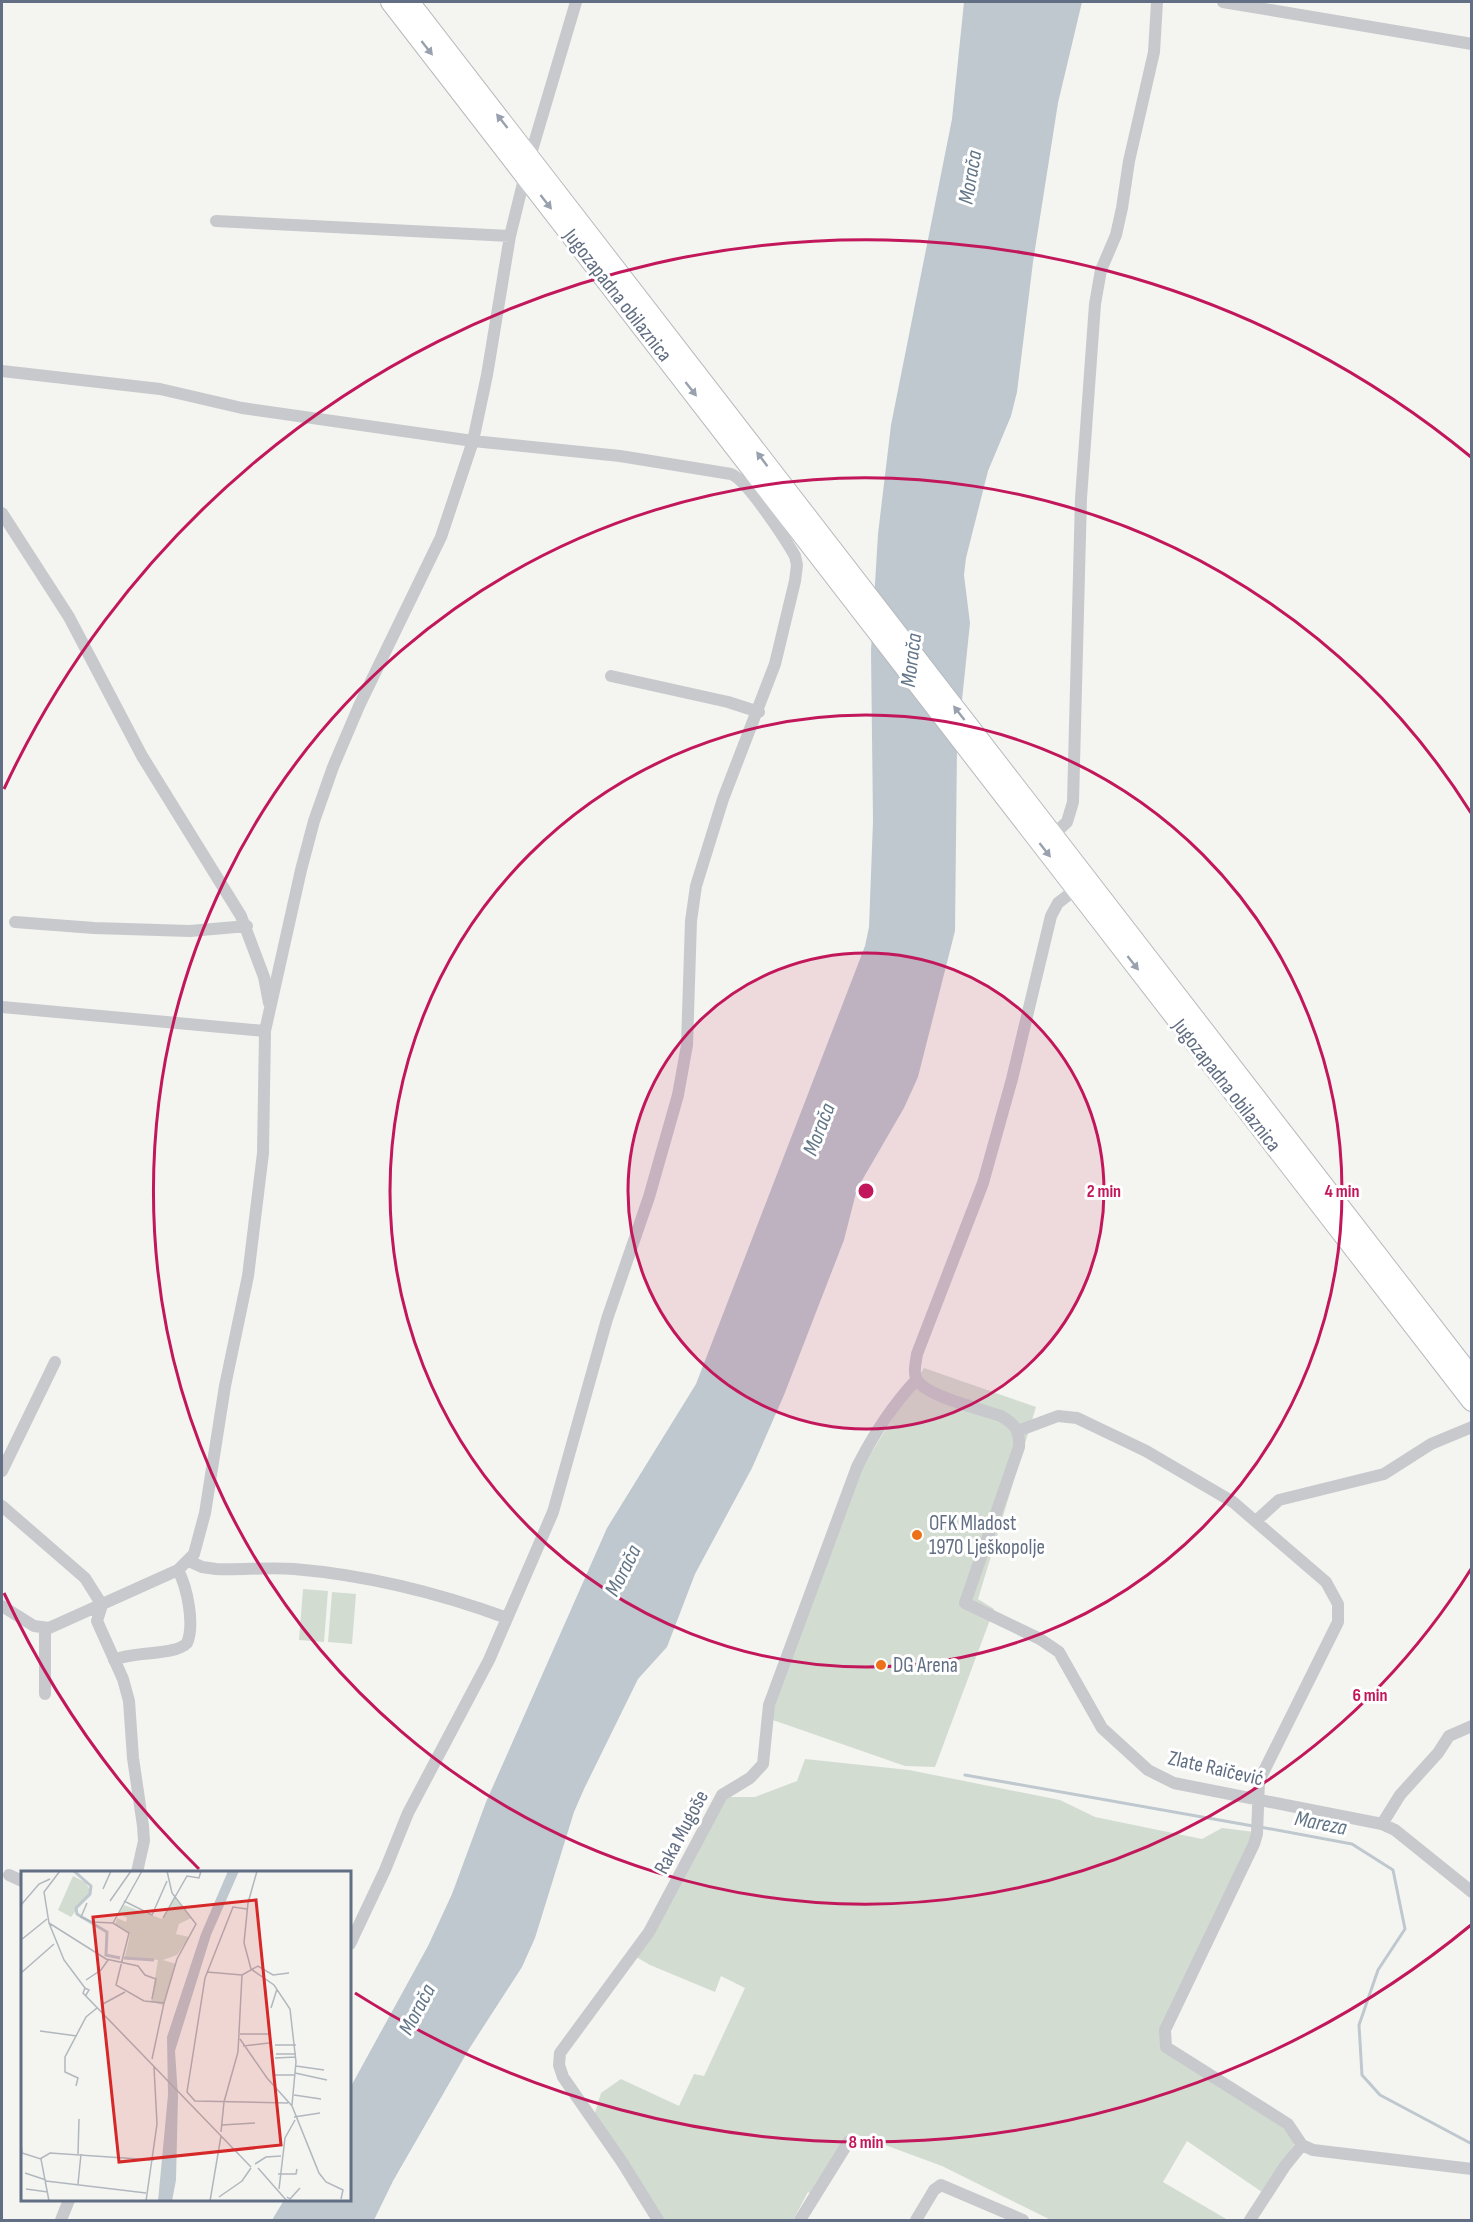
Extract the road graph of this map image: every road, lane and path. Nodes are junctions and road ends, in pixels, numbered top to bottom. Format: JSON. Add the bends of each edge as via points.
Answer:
{"nodes":[{"id":1,"x":391,"y":2,"type":"edge"},
{"id":2,"x":409,"y":2,"type":"edge"},
{"id":3,"x":576,"y":2,"type":"edge"},
{"id":4,"x":1157,"y":2,"type":"edge"},
{"id":5,"x":1223,"y":2,"type":"edge"},
{"id":6,"x":1472,"y":44,"type":"edge"},
{"id":7,"x":527,"y":166,"type":"junction"},
{"id":8,"x":216,"y":221,"type":"dead end"},
{"id":9,"x":510,"y":236,"type":"junction"},
{"id":10,"x":2,"y":371,"type":"edge"},
{"id":11,"x":473,"y":441,"type":"junction"},
{"id":12,"x":2,"y":513,"type":"edge"},
{"id":13,"x":611,"y":676,"type":"dead end"},
{"id":14,"x":759,"y":712,"type":"junction"},
{"id":15,"x":989,"y":764,"type":"junction"},
{"id":16,"x":1053,"y":835,"type":"junction"},
{"id":17,"x":1076,"y":889,"type":"junction"},
{"id":18,"x":15,"y":922,"type":"dead end"},
{"id":19,"x":247,"y":926,"type":"junction"},
{"id":20,"x":270,"y":1004,"type":"junction"},
{"id":21,"x":2,"y":1007,"type":"edge"},
{"id":22,"x":265,"y":1031,"type":"junction"},
{"id":23,"x":55,"y":1362,"type":"dead end"},
{"id":24,"x":1472,"y":1378,"type":"edge"},
{"id":25,"x":916,"y":1380,"type":"junction"},
{"id":26,"x":1472,"y":1401,"type":"edge"},
{"id":27,"x":1472,"y":1427,"type":"edge"},
{"id":28,"x":1018,"y":1431,"type":"junction"},
{"id":29,"x":2,"y":1471,"type":"edge"},
{"id":30,"x":2,"y":1506,"type":"edge"},
{"id":31,"x":1257,"y":1520,"type":"junction"},
{"id":32,"x":189,"y":1561,"type":"junction"},
{"id":33,"x":178,"y":1570,"type":"junction"},
{"id":34,"x":102,"y":1605,"type":"junction"},
{"id":35,"x":2,"y":1606,"type":"edge"},
{"id":36,"x":507,"y":1618,"type":"junction"},
{"id":37,"x":45,"y":1628,"type":"junction"},
{"id":38,"x":114,"y":1660,"type":"junction"},
{"id":39,"x":45,"y":1694,"type":"dead end"},
{"id":40,"x":1472,"y":1726,"type":"edge"},
{"id":41,"x":1258,"y":1798,"type":"junction"},
{"id":42,"x":1382,"y":1824,"type":"junction"},
{"id":43,"x":137,"y":1871,"type":"edge"},
{"id":44,"x":9,"y":1875,"type":"dead end"},
{"id":45,"x":21,"y":1881,"type":"edge"},
{"id":46,"x":1472,"y":1892,"type":"edge"},
{"id":47,"x":351,"y":1942,"type":"edge"},
{"id":48,"x":849,"y":2141,"type":"dead end"},
{"id":49,"x":1302,"y":2145,"type":"junction"},
{"id":50,"x":1472,"y":2169,"type":"edge"},
{"id":51,"x":68,"y":2201,"type":"edge"},
{"id":52,"x":61,"y":2220,"type":"edge"},
{"id":53,"x":658,"y":2220,"type":"edge"},
{"id":54,"x":800,"y":2220,"type":"edge"},
{"id":55,"x":916,"y":2220,"type":"edge"},
{"id":56,"x":1023,"y":2220,"type":"edge"},
{"id":57,"x":1250,"y":2220,"type":"edge"}],
"edges":[{"from":1,"to":7,"type":"main road","name":"Jugozapadna obilaznica","one_way":true},
{"from":7,"to":2,"type":"main road","name":"Jugozapadna obilaznica","one_way":true},
{"from":3,"to":7,"type":"street"},
{"from":4,"to":16,"type":"street","via":[[1154,52],[1122,208],[1101,270],[1095,304],[1081,498],[1073,802],[1067,822]]},
{"from":5,"to":6,"type":"street"},
{"from":7,"to":9,"type":"street"},
{"from":7,"to":15,"type":"main road","name":"Jugozapadna obilaznica"},
{"from":8,"to":9,"type":"street"},
{"from":9,"to":11,"type":"street","via":[[488,375]]},
{"from":10,"to":11,"type":"street","via":[[160,389],[242,408]]},
{"from":11,"to":14,"type":"street","via":[[620,456],[731,474],[740,479],[788,542],[797,566],[776,664]]},
{"from":11,"to":20,"type":"street","via":[[441,537],[359,706],[325,788]]},
{"from":12,"to":19,"type":"street","via":[[69,617],[142,756]]},
{"from":13,"to":14,"type":"street"},
{"from":14,"to":36,"type":"street","via":[[723,799],[696,886],[691,921],[687,1045],[675,1110],[607,1319],[555,1506]]},
{"from":15,"to":16,"type":"main road","name":"Jugozapadna obilaznica"},
{"from":15,"to":17,"type":"main road","name":"Jugozapadna obilaznica","one_way":true},
{"from":16,"to":24,"type":"main road","name":"Jugozapadna obilaznica"},
{"from":17,"to":25,"type":"street","via":[[1058,903],[1051,916],[983,1183],[917,1354]]},
{"from":17,"to":26,"type":"main road","name":"Jugozapadna obilaznica","one_way":true},
{"from":18,"to":19,"type":"street","via":[[190,931]]},
{"from":19,"to":20,"type":"street"},
{"from":20,"to":22,"type":"street"},
{"from":21,"to":22,"type":"street"},
{"from":22,"to":32,"type":"street","via":[[263,1153],[252,1248],[205,1513]]},
{"from":23,"to":29,"type":"street"},
{"from":25,"to":28,"type":"street","via":[[930,1392],[1001,1416]]},
{"from":25,"to":53,"type":"street","name":"Raka Mugoše","via":[[877,1431],[857,1467],[769,1705],[763,1764],[750,1778],[722,1795],[654,1924],[560,2053],[563,2077]]},
{"from":27,"to":31,"type":"street","via":[[1431,1444],[1384,1474],[1279,1500]]},
{"from":28,"to":31,"type":"street","via":[[1066,1416],[1092,1423]]},
{"from":28,"to":41,"type":"street","name":"Zlate Raičević","via":[[1019,1447],[965,1603],[1059,1652],[1102,1728],[1157,1776],[1174,1783]]},
{"from":30,"to":34,"type":"street","via":[[85,1578]]},
{"from":31,"to":41,"type":"street","via":[[1326,1582],[1340,1611],[1259,1781]]},
{"from":32,"to":33,"type":"street"},
{"from":32,"to":36,"type":"street","via":[[216,1569],[306,1570],[418,1589]]},
{"from":33,"to":34,"type":"street"},
{"from":33,"to":38,"type":"street","via":[[186,1593],[187,1643],[177,1649],[130,1654]]},
{"from":34,"to":37,"type":"street"},
{"from":34,"to":38,"type":"street","via":[[96,1617]]},
{"from":35,"to":37,"type":"street","via":[[34,1626]]},
{"from":36,"to":47,"type":"street","via":[[408,1813]]},
{"from":37,"to":39,"type":"street"},
{"from":38,"to":43,"type":"street","via":[[129,1701],[143,1826]]},
{"from":40,"to":42,"type":"street","via":[[1449,1736],[1438,1754],[1400,1795]]},
{"from":41,"to":42,"type":"street","name":"Zlate Raičević"},
{"from":41,"to":49,"type":"street","via":[[1257,1828],[1165,2031],[1164,2041],[1170,2051],[1288,2124]]},
{"from":42,"to":46,"type":"street","name":"Zlate Raičević","via":[[1395,1830]]},
{"from":44,"to":45,"type":"street"},
{"from":48,"to":54,"type":"street"},
{"from":49,"to":50,"type":"street","via":[[1326,2152]]},
{"from":49,"to":57,"type":"street"},
{"from":51,"to":52,"type":"street"},
{"from":55,"to":56,"type":"street","via":[[941,2185]]}]}
